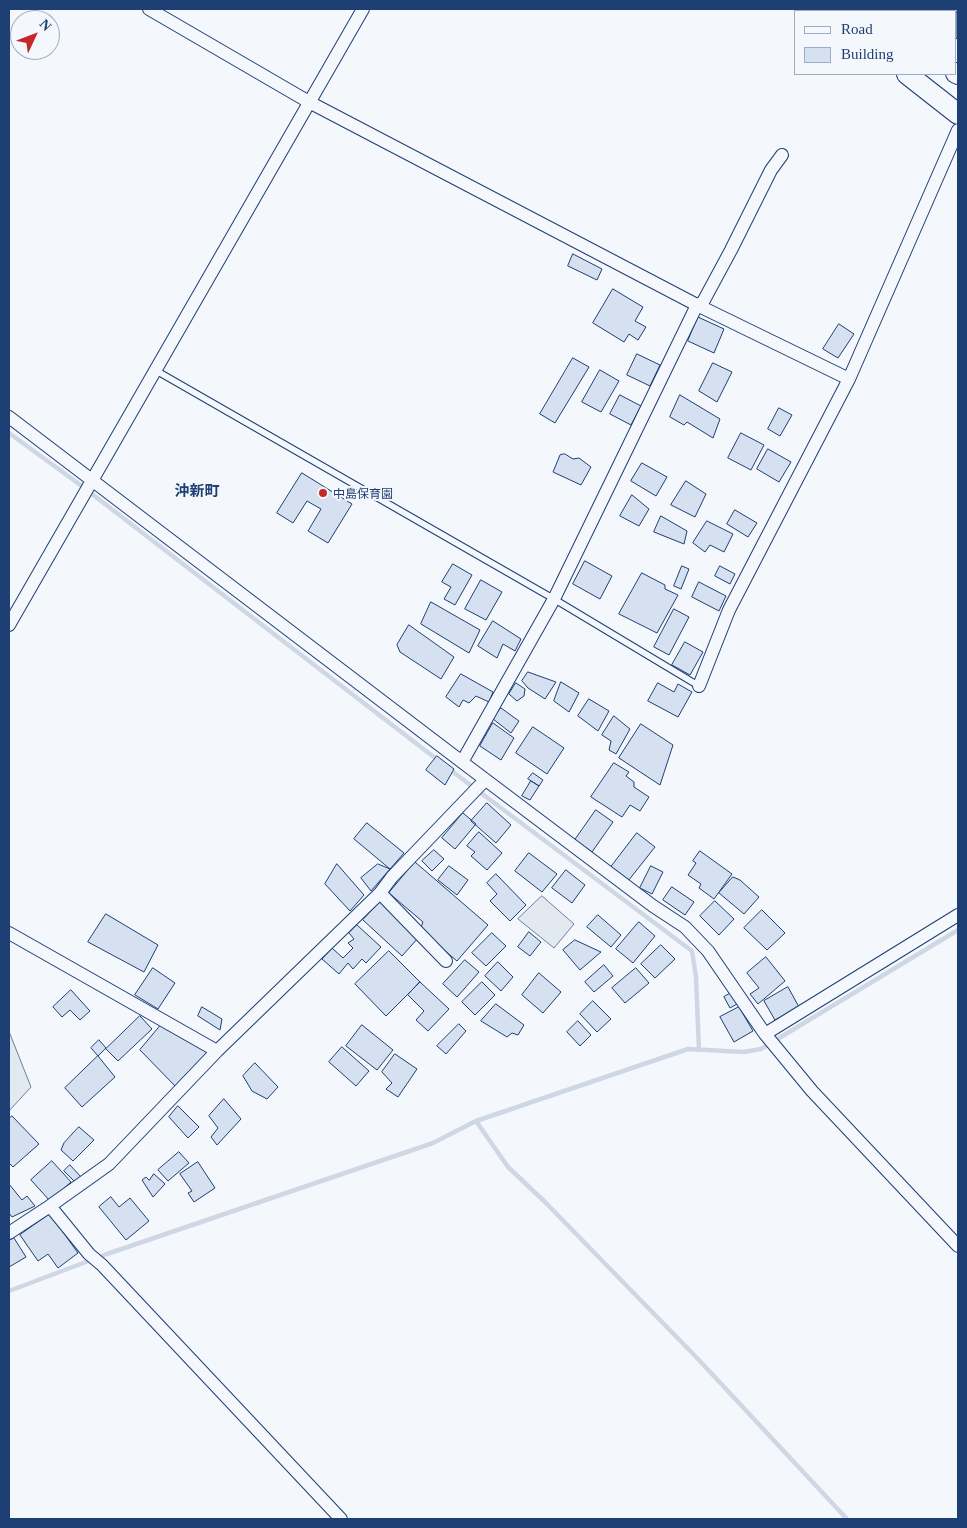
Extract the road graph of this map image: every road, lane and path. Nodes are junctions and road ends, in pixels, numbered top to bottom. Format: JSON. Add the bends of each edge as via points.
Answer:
{"nodes":[{"id":1,"x":150,"y":9,"type":"edge"},
{"id":2,"x":363,"y":9,"type":"edge"},
{"id":3,"x":908,"y":75,"type":"edge"},
{"id":4,"x":310,"y":102,"type":"junction"},
{"id":5,"x":958,"y":114,"type":"edge"},
{"id":6,"x":958,"y":130,"type":"edge"},
{"id":7,"x":782,"y":155,"type":"dead end"},
{"id":8,"x":697,"y":305,"type":"junction"},
{"id":9,"x":155,"y":370,"type":"junction"},
{"id":10,"x":849,"y":380,"type":"junction"},
{"id":11,"x":9,"y":416,"type":"edge"},
{"id":12,"x":92,"y":480,"type":"junction"},
{"id":13,"x":554,"y":600,"type":"junction"},
{"id":14,"x":9,"y":626,"type":"edge"},
{"id":15,"x":699,"y":686,"type":"joint"},
{"id":16,"x":462,"y":762,"type":"junction"},
{"id":17,"x":485,"y":780,"type":"junction"},
{"id":18,"x":380,"y":893,"type":"junction"},
{"id":19,"x":958,"y":915,"type":"edge"},
{"id":20,"x":9,"y":933,"type":"edge"},
{"id":21,"x":446,"y":961,"type":"dead end"},
{"id":22,"x":765,"y":1034,"type":"junction"},
{"id":23,"x":217,"y":1051,"type":"junction"},
{"id":24,"x":50,"y":1206,"type":"junction"},
{"id":25,"x":9,"y":1234,"type":"edge"},
{"id":26,"x":958,"y":1246,"type":"edge"},
{"id":27,"x":341,"y":1519,"type":"edge"}],
"edges":[{"from":1,"to":4,"type":"street"},
{"from":2,"to":4,"type":"street"},
{"from":3,"to":5,"type":"main road"},
{"from":4,"to":8,"type":"street"},
{"from":4,"to":9,"type":"street"},
{"from":6,"to":10,"type":"street"},
{"from":7,"to":8,"type":"street","via":[[771,170],[703,302]]},
{"from":8,"to":10,"type":"street"},
{"from":8,"to":13,"type":"street"},
{"from":9,"to":12,"type":"street"},
{"from":9,"to":13,"type":"lane"},
{"from":10,"to":15,"type":"street","via":[[729,610]]},
{"from":11,"to":12,"type":"street"},
{"from":12,"to":14,"type":"street"},
{"from":12,"to":16,"type":"street"},
{"from":13,"to":15,"type":"lane"},
{"from":13,"to":16,"type":"street"},
{"from":16,"to":17,"type":"street"},
{"from":17,"to":18,"type":"street"},
{"from":17,"to":22,"type":"street","via":[[685,927],[708,951]]},
{"from":18,"to":21,"type":"street"},
{"from":18,"to":23,"type":"street"},
{"from":19,"to":22,"type":"street"},
{"from":20,"to":23,"type":"street"},
{"from":22,"to":26,"type":"street","via":[[812,1091]]},
{"from":23,"to":24,"type":"street","via":[[109,1164]]},
{"from":24,"to":25,"type":"street"},
{"from":24,"to":27,"type":"street","via":[[89,1254]]}]}
